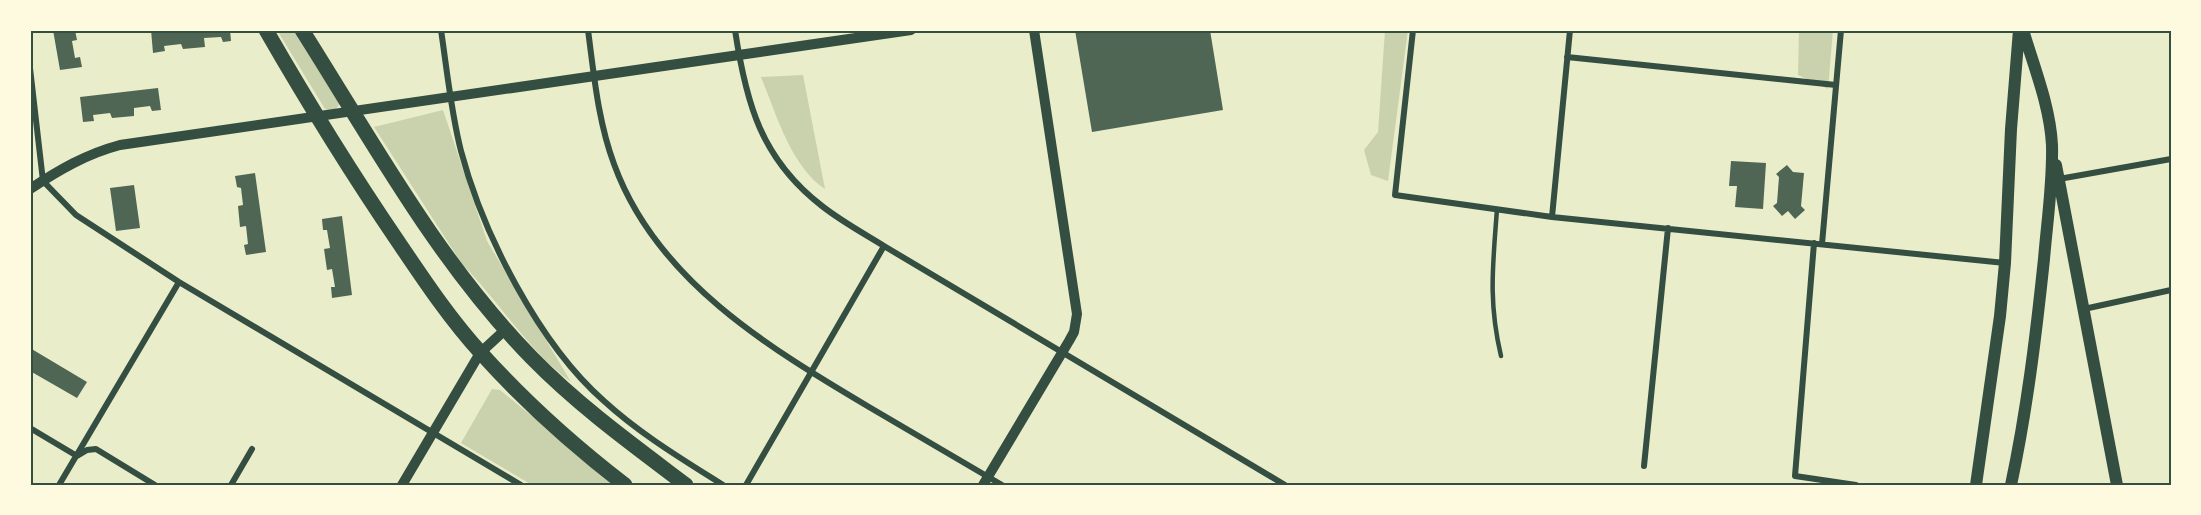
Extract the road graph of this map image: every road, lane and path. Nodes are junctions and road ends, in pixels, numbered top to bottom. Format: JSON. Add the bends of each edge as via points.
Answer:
{"nodes":[{"id":1,"x":266,"y":30,"type":"edge"},
{"id":2,"x":302,"y":30,"type":"edge"},
{"id":3,"x":441,"y":30,"type":"edge"},
{"id":4,"x":588,"y":30,"type":"edge"},
{"id":5,"x":735,"y":30,"type":"edge"},
{"id":6,"x":910,"y":30,"type":"edge"},
{"id":7,"x":1034,"y":30,"type":"edge"},
{"id":8,"x":1413,"y":30,"type":"edge"},
{"id":9,"x":1570,"y":30,"type":"edge"},
{"id":10,"x":1841,"y":30,"type":"edge"},
{"id":11,"x":2021,"y":30,"type":"edge"},
{"id":12,"x":883,"y":32,"type":"edge"},
{"id":13,"x":739,"y":55,"type":"junction"},
{"id":14,"x":1568,"y":57,"type":"junction"},
{"id":15,"x":30,"y":68,"type":"edge"},
{"id":16,"x":594,"y":76,"type":"junction"},
{"id":17,"x":1836,"y":85,"type":"junction"},
{"id":18,"x":450,"y":97,"type":"junction"},
{"id":19,"x":354,"y":111,"type":"junction"},
{"id":20,"x":317,"y":117,"type":"junction"},
{"id":21,"x":2052,"y":144,"type":"junction"},
{"id":22,"x":2171,"y":159,"type":"edge"},
{"id":23,"x":2058,"y":179,"type":"junction"},
{"id":24,"x":43,"y":181,"type":"junction"},
{"id":25,"x":30,"y":189,"type":"edge"},
{"id":26,"x":1497,"y":209,"type":"junction"},
{"id":27,"x":1551,"y":217,"type":"junction"},
{"id":28,"x":1668,"y":228,"type":"junction"},
{"id":29,"x":1814,"y":243,"type":"junction"},
{"id":30,"x":1822,"y":244,"type":"junction"},
{"id":31,"x":884,"y":246,"type":"junction"},
{"id":32,"x":2005,"y":263,"type":"junction"},
{"id":33,"x":180,"y":282,"type":"junction"},
{"id":34,"x":2171,"y":290,"type":"edge"},
{"id":35,"x":2083,"y":309,"type":"junction"},
{"id":36,"x":506,"y":329,"type":"junction"},
{"id":37,"x":480,"y":353,"type":"junction"},
{"id":38,"x":1062,"y":353,"type":"junction"},
{"id":39,"x":1501,"y":356,"type":"dead end"},
{"id":40,"x":811,"y":373,"type":"junction"},
{"id":41,"x":30,"y":428,"type":"edge"},
{"id":42,"x":434,"y":432,"type":"junction"},
{"id":43,"x":252,"y":449,"type":"dead end"},
{"id":44,"x":77,"y":456,"type":"junction"},
{"id":45,"x":1644,"y":466,"type":"dead end"},
{"id":46,"x":986,"y":481,"type":"edge"},
{"id":47,"x":59,"y":485,"type":"edge"},
{"id":48,"x":155,"y":485,"type":"edge"},
{"id":49,"x":231,"y":485,"type":"edge"},
{"id":50,"x":402,"y":485,"type":"edge"},
{"id":51,"x":521,"y":485,"type":"edge"},
{"id":52,"x":625,"y":485,"type":"edge"},
{"id":53,"x":686,"y":485,"type":"edge"},
{"id":54,"x":723,"y":485,"type":"edge"},
{"id":55,"x":746,"y":485,"type":"edge"},
{"id":56,"x":1002,"y":485,"type":"edge"},
{"id":57,"x":1285,"y":485,"type":"edge"},
{"id":58,"x":1856,"y":485,"type":"edge"},
{"id":59,"x":1976,"y":485,"type":"edge"},
{"id":60,"x":2011,"y":485,"type":"edge"},
{"id":61,"x":2117,"y":485,"type":"edge"}],
"edges":[{"from":1,"to":20,"type":"main road"},
{"from":2,"to":19,"type":"main road"},
{"from":3,"to":18,"type":"street"},
{"from":4,"to":16,"type":"street"},
{"from":5,"to":13,"type":"street"},
{"from":6,"to":12,"type":"street"},
{"from":7,"to":38,"type":"street","via":[[1077,314],[1074,332]]},
{"from":8,"to":26,"type":"street","via":[[1395,195]]},
{"from":9,"to":14,"type":"street"},
{"from":10,"to":17,"type":"street"},
{"from":11,"to":21,"type":"main road","via":[[2037,76]]},
{"from":11,"to":32,"type":"main road","via":[[2011,129]]},
{"from":12,"to":13,"type":"street"},
{"from":13,"to":16,"type":"street"},
{"from":13,"to":31,"type":"street","via":[[754,116],[780,163],[822,207]]},
{"from":14,"to":17,"type":"street"},
{"from":14,"to":27,"type":"street"},
{"from":15,"to":24,"type":"street"},
{"from":16,"to":18,"type":"street"},
{"from":16,"to":40,"type":"street","via":[[614,165],[654,236],[718,308]]},
{"from":17,"to":30,"type":"street"},
{"from":18,"to":19,"type":"street"},
{"from":18,"to":54,"type":"street","via":[[463,159],[491,236],[550,339],[603,401],[656,442]]},
{"from":19,"to":20,"type":"street"},
{"from":19,"to":36,"type":"main road","via":[[439,245]]},
{"from":20,"to":24,"type":"street","via":[[120,146],[86,156]]},
{"from":20,"to":37,"type":"main road","via":[[420,274]]},
{"from":21,"to":23,"type":"main road"},
{"from":21,"to":60,"type":"main road","via":[[2032,366]]},
{"from":22,"to":23,"type":"street"},
{"from":23,"to":35,"type":"main road"},
{"from":24,"to":25,"type":"street"},
{"from":24,"to":33,"type":"street","via":[[76,215]]},
{"from":26,"to":27,"type":"street"},
{"from":26,"to":39,"type":"lane","via":[[1491,284]]},
{"from":27,"to":28,"type":"street"},
{"from":28,"to":29,"type":"street"},
{"from":28,"to":45,"type":"street"},
{"from":29,"to":30,"type":"street"},
{"from":29,"to":58,"type":"street","via":[[1795,476]]},
{"from":30,"to":32,"type":"street"},
{"from":31,"to":38,"type":"street"},
{"from":31,"to":40,"type":"street"},
{"from":32,"to":59,"type":"main road"},
{"from":33,"to":42,"type":"street"},
{"from":33,"to":44,"type":"street"},
{"from":34,"to":35,"type":"street"},
{"from":35,"to":61,"type":"main road"},
{"from":36,"to":37,"type":"street"},
{"from":36,"to":53,"type":"main road","via":[[597,418]]},
{"from":37,"to":42,"type":"street"},
{"from":37,"to":52,"type":"main road","via":[[549,423]]},
{"from":38,"to":46,"type":"street"},
{"from":38,"to":57,"type":"street"},
{"from":40,"to":46,"type":"street"},
{"from":40,"to":55,"type":"street"},
{"from":41,"to":44,"type":"street"},
{"from":42,"to":50,"type":"street"},
{"from":42,"to":51,"type":"street"},
{"from":43,"to":49,"type":"street"},
{"from":44,"to":47,"type":"street"},
{"from":44,"to":48,"type":"street","via":[[96,449]]},
{"from":46,"to":56,"type":"street"}]}
